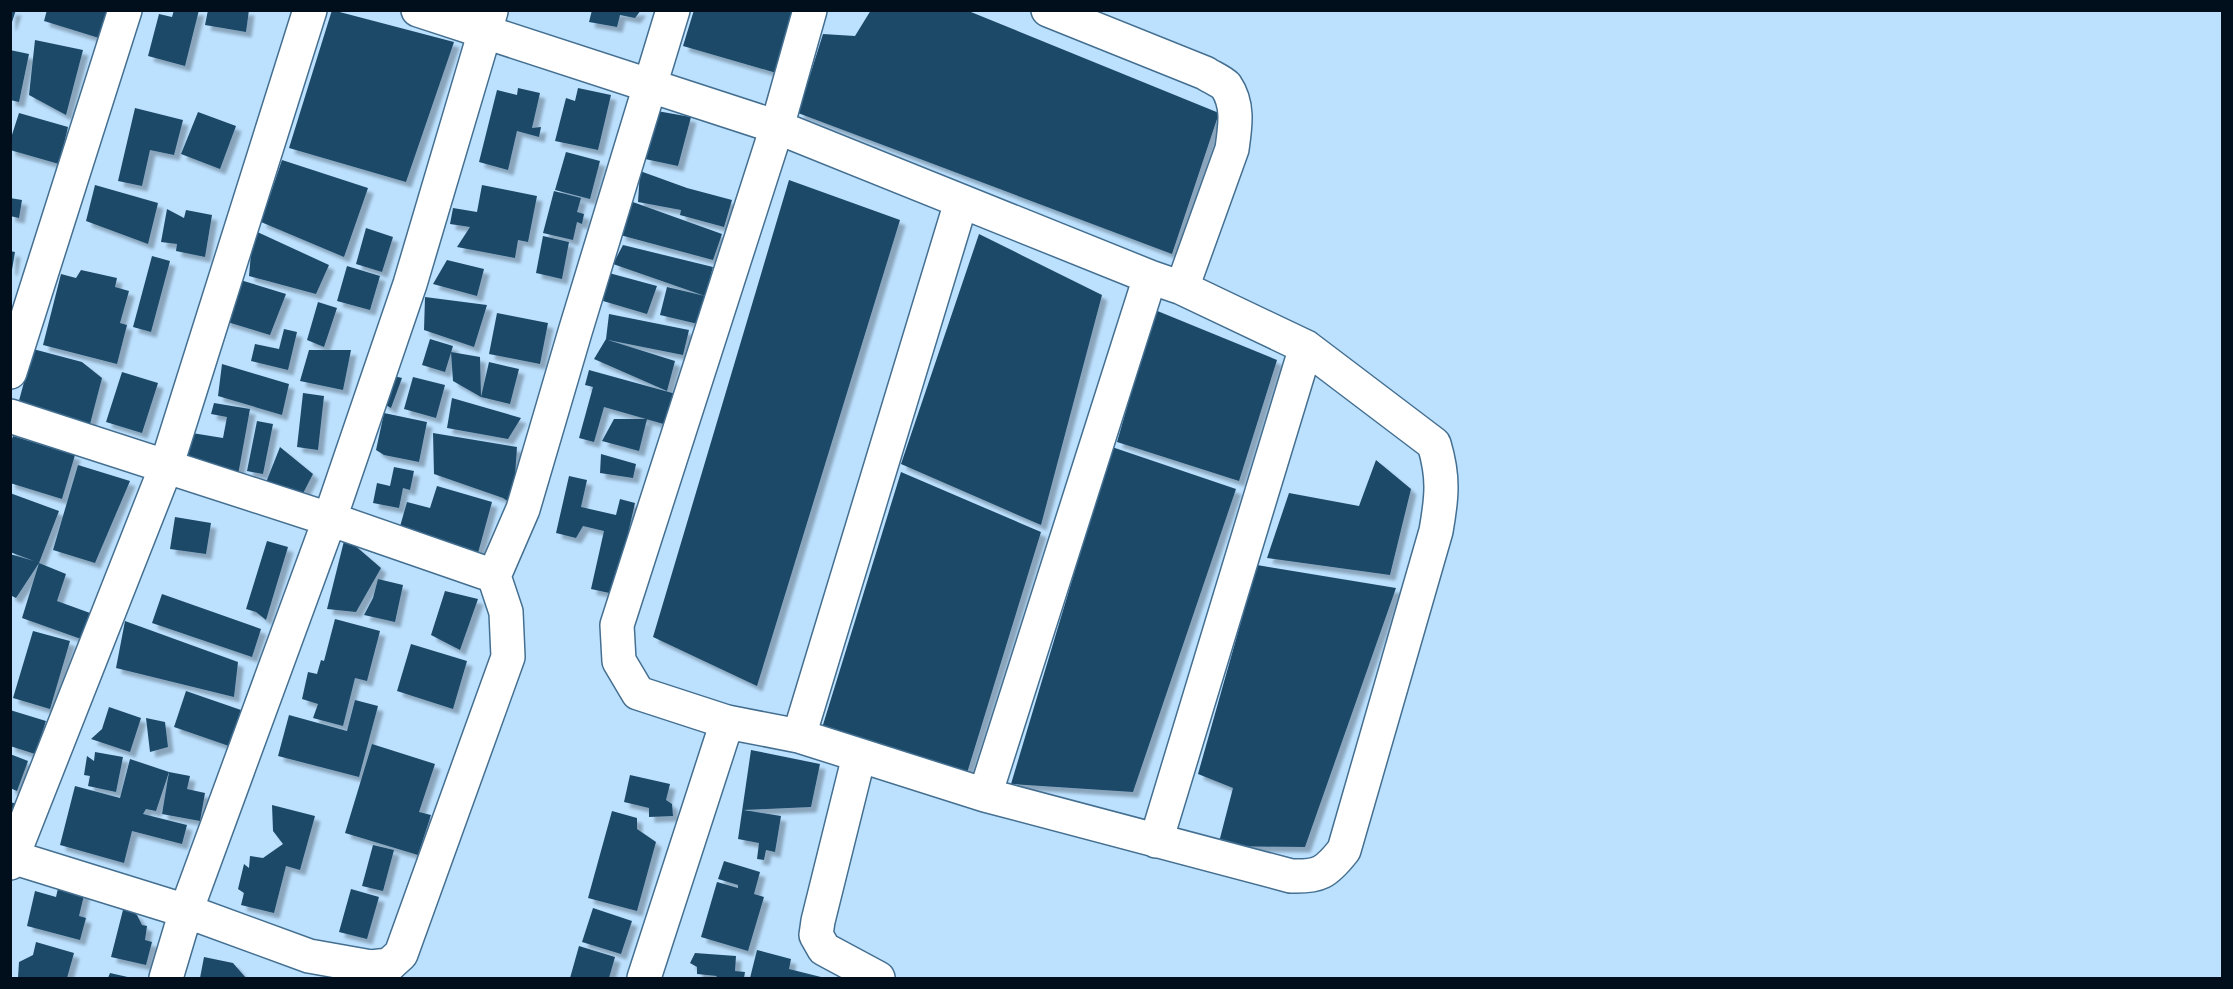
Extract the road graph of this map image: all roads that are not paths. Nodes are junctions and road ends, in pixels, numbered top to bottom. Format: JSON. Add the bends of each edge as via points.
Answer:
{"nodes":[{"id":1,"x":125,"y":10,"type":"edge"},
{"id":2,"x":310,"y":10,"type":"edge"},
{"id":3,"x":418,"y":10,"type":"edge"},
{"id":4,"x":673,"y":10,"type":"edge"},
{"id":5,"x":810,"y":10,"type":"edge"},
{"id":6,"x":1048,"y":10,"type":"edge"},
{"id":7,"x":488,"y":21,"type":"edge"},
{"id":8,"x":651,"y":85,"type":"junction"},
{"id":9,"x":777,"y":127,"type":"junction"},
{"id":10,"x":961,"y":202,"type":"junction"},
{"id":11,"x":1150,"y":278,"type":"junction"},
{"id":12,"x":1182,"y":288,"type":"junction"},
{"id":13,"x":1306,"y":347,"type":"junction"},
{"id":14,"x":10,"y":372,"type":"edge"},
{"id":15,"x":10,"y":416,"type":"edge"},
{"id":16,"x":166,"y":467,"type":"junction"},
{"id":17,"x":329,"y":521,"type":"junction"},
{"id":18,"x":494,"y":576,"type":"junction"},
{"id":19,"x":727,"y":722,"type":"junction"},
{"id":20,"x":799,"y":736,"type":"junction"},
{"id":21,"x":859,"y":756,"type":"junction"},
{"id":22,"x":985,"y":795,"type":"junction"},
{"id":23,"x":1156,"y":841,"type":"junction"},
{"id":24,"x":11,"y":860,"type":"edge"},
{"id":25,"x":186,"y":911,"type":"junction"},
{"id":26,"x":305,"y":967,"type":"edge"},
{"id":27,"x":862,"y":975,"type":"edge"},
{"id":28,"x":166,"y":978,"type":"edge"},
{"id":29,"x":644,"y":978,"type":"edge"}],
"edges":[{"from":1,"to":14,"type":"street"},
{"from":2,"to":16,"type":"street"},
{"from":3,"to":7,"type":"street"},
{"from":4,"to":8,"type":"street"},
{"from":5,"to":9,"type":"street"},
{"from":6,"to":12,"type":"street","via":[[1225,84],[1234,105],[1232,148]]},
{"from":7,"to":8,"type":"street"},
{"from":7,"to":17,"type":"street","via":[[410,284]]},
{"from":8,"to":9,"type":"street"},
{"from":8,"to":18,"type":"street","via":[[523,509]]},
{"from":9,"to":10,"type":"street"},
{"from":9,"to":19,"type":"street","via":[[617,625],[619,661],[638,693]]},
{"from":10,"to":11,"type":"street"},
{"from":10,"to":20,"type":"street"},
{"from":11,"to":12,"type":"street"},
{"from":11,"to":22,"type":"street"},
{"from":12,"to":13,"type":"street"},
{"from":13,"to":23,"type":"street"},
{"from":13,"to":23,"type":"street","via":[[1434,444],[1440,465],[1442,497],[1436,531],[1344,850],[1331,867],[1311,876],[1291,876]]},
{"from":15,"to":16,"type":"street"},
{"from":16,"to":17,"type":"street"},
{"from":16,"to":24,"type":"street"},
{"from":17,"to":18,"type":"street"},
{"from":17,"to":25,"type":"street"},
{"from":18,"to":26,"type":"street","via":[[506,612],[508,657],[401,954],[389,965]]},
{"from":19,"to":20,"type":"street"},
{"from":19,"to":29,"type":"street"},
{"from":20,"to":21,"type":"street"},
{"from":21,"to":22,"type":"street"},
{"from":21,"to":27,"type":"street","via":[[816,935],[824,949]]},
{"from":22,"to":23,"type":"street"},
{"from":24,"to":25,"type":"street"},
{"from":25,"to":26,"type":"street"},
{"from":25,"to":28,"type":"street"}]}
